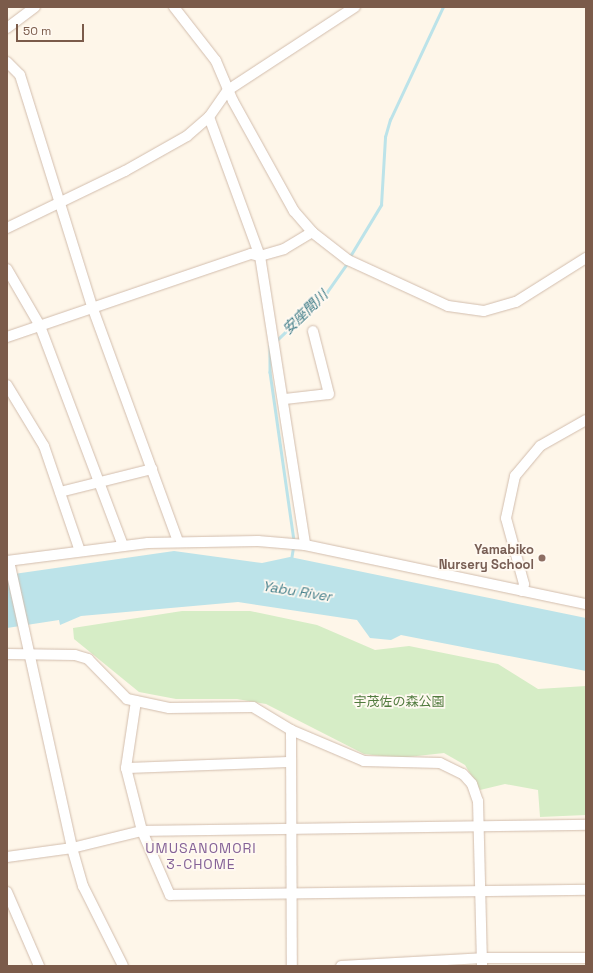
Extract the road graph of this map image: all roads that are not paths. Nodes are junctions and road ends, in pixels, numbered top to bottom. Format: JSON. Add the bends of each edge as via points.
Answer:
{"nodes":[{"id":1,"x":35,"y":7,"type":"edge"},
{"id":2,"x":174,"y":7,"type":"edge"},
{"id":3,"x":354,"y":7,"type":"edge"},
{"id":4,"x":7,"y":28,"type":"edge"},
{"id":5,"x":7,"y":62,"type":"edge"},
{"id":6,"x":228,"y":90,"type":"junction"},
{"id":7,"x":210,"y":118,"type":"junction"},
{"id":8,"x":58,"y":203,"type":"junction"},
{"id":9,"x":7,"y":228,"type":"edge"},
{"id":10,"x":312,"y":232,"type":"junction"},
{"id":11,"x":260,"y":256,"type":"junction"},
{"id":12,"x":586,"y":258,"type":"edge"},
{"id":13,"x":7,"y":269,"type":"edge"},
{"id":14,"x":93,"y":309,"type":"junction"},
{"id":15,"x":40,"y":326,"type":"junction"},
{"id":16,"x":313,"y":331,"type":"dead end"},
{"id":17,"x":7,"y":337,"type":"edge"},
{"id":18,"x":7,"y":385,"type":"edge"},
{"id":19,"x":285,"y":399,"type":"junction"},
{"id":20,"x":586,"y":420,"type":"edge"},
{"id":21,"x":152,"y":469,"type":"junction"},
{"id":22,"x":98,"y":483,"type":"junction"},
{"id":23,"x":60,"y":492,"type":"junction"},
{"id":24,"x":178,"y":541,"type":"junction"},
{"id":25,"x":305,"y":545,"type":"junction"},
{"id":26,"x":123,"y":546,"type":"junction"},
{"id":27,"x":80,"y":551,"type":"junction"},
{"id":28,"x":9,"y":564,"type":"edge"},
{"id":29,"x":522,"y":591,"type":"junction"},
{"id":30,"x":586,"y":604,"type":"edge"},
{"id":31,"x":28,"y":652,"type":"junction"},
{"id":32,"x":7,"y":654,"type":"edge"},
{"id":33,"x":136,"y":701,"type":"junction"},
{"id":34,"x":291,"y":730,"type":"junction"},
{"id":35,"x":290,"y":762,"type":"junction"},
{"id":36,"x":126,"y":768,"type":"junction"},
{"id":37,"x":586,"y":825,"type":"edge"},
{"id":38,"x":481,"y":828,"type":"junction"},
{"id":39,"x":290,"y":829,"type":"junction"},
{"id":40,"x":142,"y":831,"type":"junction"},
{"id":41,"x":72,"y":848,"type":"junction"},
{"id":42,"x":7,"y":857,"type":"edge"},
{"id":43,"x":481,"y":889,"type":"junction"},
{"id":44,"x":586,"y":890,"type":"edge"},
{"id":45,"x":7,"y":892,"type":"edge"},
{"id":46,"x":293,"y":892,"type":"junction"},
{"id":47,"x":586,"y":958,"type":"edge"},
{"id":48,"x":482,"y":962,"type":"edge"},
{"id":49,"x":39,"y":966,"type":"edge"},
{"id":50,"x":123,"y":966,"type":"edge"},
{"id":51,"x":292,"y":966,"type":"edge"},
{"id":52,"x":341,"y":966,"type":"edge"}],
"edges":[{"from":1,"to":4,"type":"street"},
{"from":2,"to":6,"type":"street","via":[[216,61]]},
{"from":3,"to":6,"type":"street"},
{"from":5,"to":8,"type":"street","via":[[20,75]]},
{"from":6,"to":7,"type":"street"},
{"from":6,"to":10,"type":"street","via":[[275,179],[294,211]]},
{"from":7,"to":8,"type":"street","via":[[187,136],[126,171]]},
{"from":7,"to":11,"type":"street"},
{"from":8,"to":9,"type":"street"},
{"from":8,"to":14,"type":"street"},
{"from":10,"to":11,"type":"street","via":[[298,243]]},
{"from":10,"to":12,"type":"street","via":[[354,262],[415,293],[467,311],[484,311],[516,302]]},
{"from":11,"to":14,"type":"street","via":[[251,254]]},
{"from":11,"to":19,"type":"street"},
{"from":13,"to":15,"type":"street"},
{"from":14,"to":15,"type":"street"},
{"from":14,"to":21,"type":"street"},
{"from":15,"to":17,"type":"street"},
{"from":15,"to":22,"type":"street"},
{"from":16,"to":19,"type":"street","via":[[329,394]]},
{"from":18,"to":23,"type":"street","via":[[44,446]]},
{"from":19,"to":25,"type":"street"},
{"from":20,"to":29,"type":"street","via":[[540,446],[513,482],[506,518],[524,584]]},
{"from":21,"to":22,"type":"street"},
{"from":21,"to":24,"type":"street"},
{"from":22,"to":23,"type":"street"},
{"from":22,"to":26,"type":"street"},
{"from":23,"to":27,"type":"street"},
{"from":24,"to":25,"type":"street","via":[[258,541]]},
{"from":24,"to":26,"type":"street"},
{"from":25,"to":29,"type":"street"},
{"from":26,"to":27,"type":"street"},
{"from":27,"to":28,"type":"street"},
{"from":28,"to":31,"type":"street"},
{"from":29,"to":30,"type":"street"},
{"from":31,"to":32,"type":"street"},
{"from":31,"to":33,"type":"street","via":[[88,659],[127,699]]},
{"from":31,"to":41,"type":"street"},
{"from":33,"to":34,"type":"street","via":[[169,708],[253,707]]},
{"from":33,"to":36,"type":"street"},
{"from":34,"to":35,"type":"street"},
{"from":34,"to":38,"type":"street","via":[[364,761],[397,764],[423,761],[452,768],[472,784]]},
{"from":35,"to":36,"type":"street"},
{"from":35,"to":39,"type":"street"},
{"from":36,"to":40,"type":"street"},
{"from":37,"to":38,"type":"street"},
{"from":38,"to":39,"type":"street"},
{"from":38,"to":43,"type":"street"},
{"from":39,"to":40,"type":"street"},
{"from":39,"to":46,"type":"street"},
{"from":40,"to":41,"type":"street"},
{"from":40,"to":46,"type":"street","via":[[170,895]]},
{"from":41,"to":42,"type":"street"},
{"from":41,"to":50,"type":"street","via":[[83,886]]},
{"from":43,"to":44,"type":"street"},
{"from":43,"to":46,"type":"street"},
{"from":43,"to":48,"type":"street"},
{"from":45,"to":49,"type":"street"},
{"from":46,"to":51,"type":"street"},
{"from":47,"to":48,"type":"street"},
{"from":48,"to":52,"type":"street"}]}
